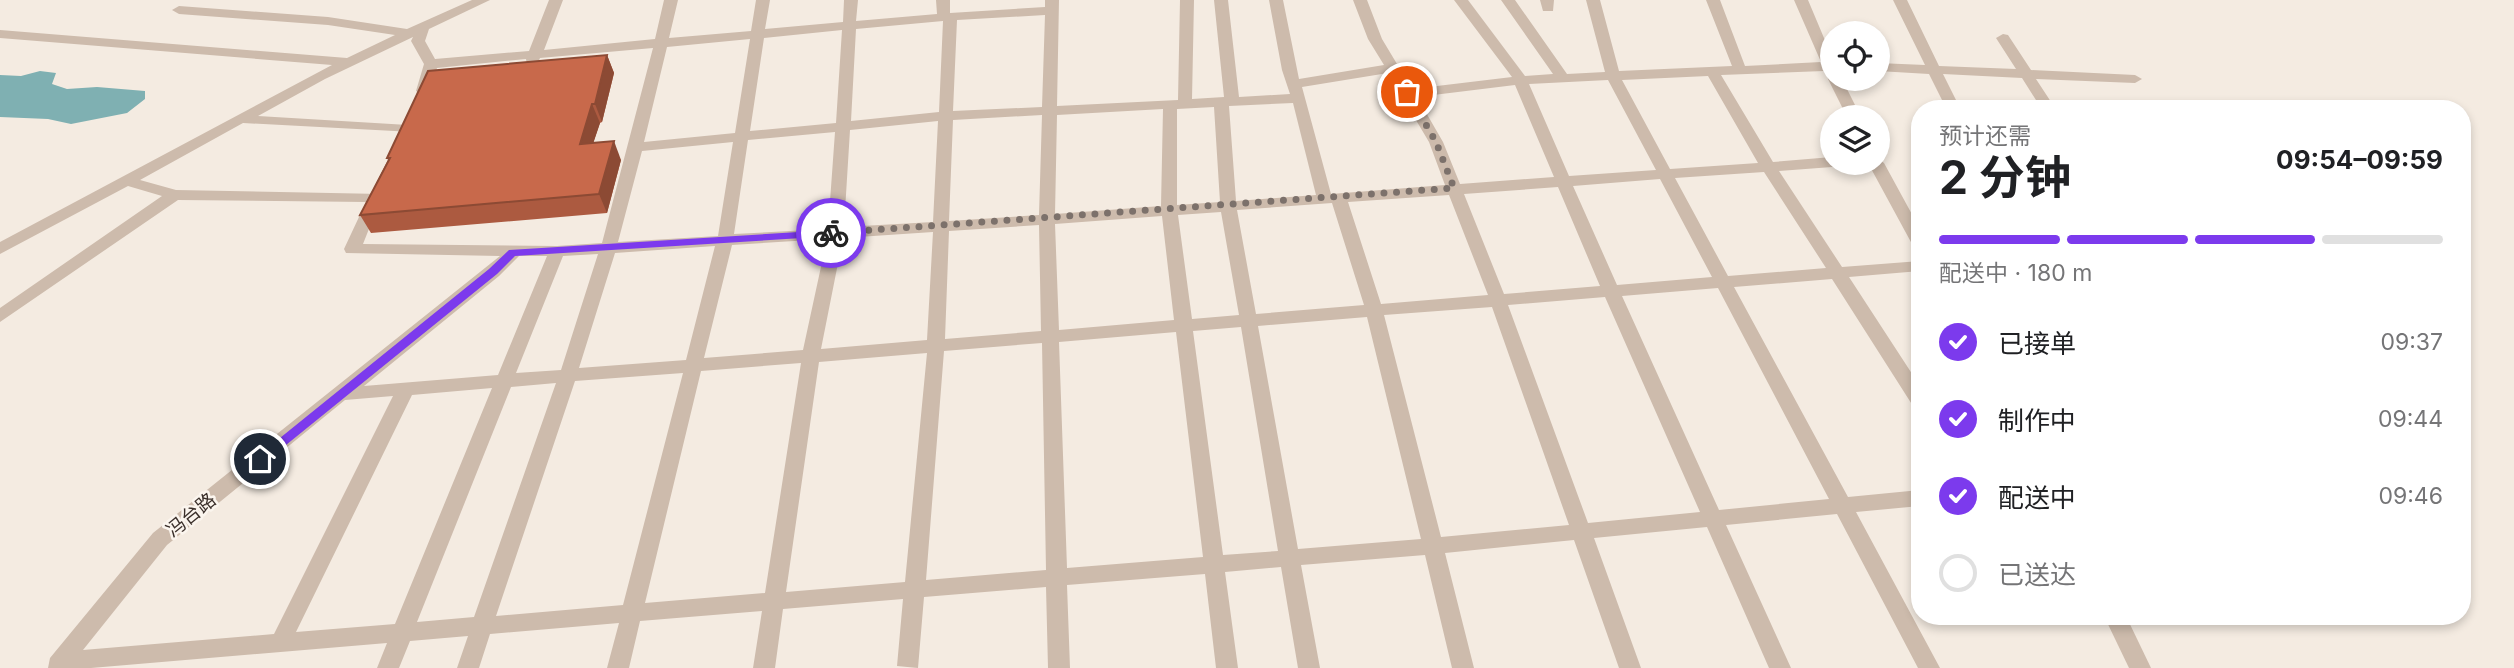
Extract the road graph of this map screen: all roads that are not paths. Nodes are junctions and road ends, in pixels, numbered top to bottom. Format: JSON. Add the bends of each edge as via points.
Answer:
{"nodes":[{"id":1,"x":191,"y":0,"type":"edge"},
{"id":2,"x":484,"y":0,"type":"edge"},
{"id":3,"x":556,"y":0,"type":"edge"},
{"id":4,"x":671,"y":0,"type":"edge"},
{"id":5,"x":763,"y":0,"type":"edge"},
{"id":6,"x":851,"y":0,"type":"edge"},
{"id":7,"x":1187,"y":0,"type":"edge"},
{"id":8,"x":1221,"y":0,"type":"edge"},
{"id":9,"x":1276,"y":0,"type":"edge"},
{"id":10,"x":1360,"y":0,"type":"edge"},
{"id":11,"x":1461,"y":0,"type":"edge"},
{"id":12,"x":1508,"y":0,"type":"edge"},
{"id":13,"x":1593,"y":0,"type":"edge"},
{"id":14,"x":1713,"y":0,"type":"edge"},
{"id":15,"x":1801,"y":0,"type":"edge"},
{"id":16,"x":1899,"y":0,"type":"edge"},
{"id":17,"x":1052,"y":6,"type":"edge"},
{"id":18,"x":944,"y":9,"type":"edge"},
{"id":19,"x":849,"y":26,"type":"junction"},
{"id":20,"x":423,"y":27,"type":"junction"},
{"id":21,"x":406,"y":33,"type":"junction"},
{"id":22,"x":0,"y":34,"type":"edge"},
{"id":23,"x":758,"y":34,"type":"junction"},
{"id":24,"x":2003,"y":38,"type":"dead end"},
{"id":25,"x":660,"y":43,"type":"junction"},
{"id":26,"x":1820,"y":44,"type":"edge"},
{"id":27,"x":535,"y":54,"type":"junction"},
{"id":28,"x":348,"y":62,"type":"junction"},
{"id":29,"x":431,"y":64,"type":"junction"},
{"id":30,"x":1890,"y":67,"type":"edge"},
{"id":31,"x":1392,"y":68,"type":"junction"},
{"id":32,"x":1934,"y":69,"type":"junction"},
{"id":33,"x":1740,"y":70,"type":"junction"},
{"id":34,"x":1712,"y":71,"type":"junction"},
{"id":35,"x":1820,"y":71,"type":"edge"},
{"id":36,"x":528,"y":72,"type":"edge"},
{"id":37,"x":2025,"y":73,"type":"junction"},
{"id":38,"x":1613,"y":76,"type":"junction"},
{"id":39,"x":1563,"y":78,"type":"junction"},
{"id":40,"x":2135,"y":79,"type":"dead end"},
{"id":41,"x":1520,"y":80,"type":"junction"},
{"id":42,"x":1296,"y":91,"type":"junction"},
{"id":43,"x":1408,"y":94,"type":"junction"},
{"id":44,"x":1949,"y":100,"type":"edge"},
{"id":45,"x":2043,"y":100,"type":"edge"},
{"id":46,"x":1227,"y":101,"type":"junction"},
{"id":47,"x":1178,"y":104,"type":"junction"},
{"id":48,"x":1049,"y":110,"type":"junction"},
{"id":49,"x":946,"y":116,"type":"junction"},
{"id":50,"x":243,"y":118,"type":"junction"},
{"id":51,"x":842,"y":127,"type":"junction"},
{"id":52,"x":741,"y":136,"type":"junction"},
{"id":53,"x":637,"y":147,"type":"junction"},
{"id":54,"x":1820,"y":163,"type":"edge"},
{"id":55,"x":1768,"y":166,"type":"junction"},
{"id":56,"x":1666,"y":173,"type":"junction"},
{"id":57,"x":1883,"y":175,"type":"edge"},
{"id":58,"x":1563,"y":180,"type":"junction"},
{"id":59,"x":127,"y":181,"type":"junction"},
{"id":60,"x":1454,"y":188,"type":"junction"},
{"id":61,"x":175,"y":195,"type":"junction"},
{"id":62,"x":1331,"y":197,"type":"junction"},
{"id":63,"x":1228,"y":205,"type":"junction"},
{"id":64,"x":1168,"y":209,"type":"junction"},
{"id":65,"x":1047,"y":219,"type":"junction"},
{"id":66,"x":942,"y":226,"type":"junction"},
{"id":67,"x":1911,"y":227,"type":"edge"},
{"id":68,"x":836,"y":233,"type":"junction"},
{"id":69,"x":725,"y":240,"type":"junction"},
{"id":70,"x":609,"y":247,"type":"junction"},
{"id":71,"x":0,"y":249,"type":"edge"},
{"id":72,"x":556,"y":251,"type":"junction"},
{"id":73,"x":513,"y":253,"type":"junction"},
{"id":74,"x":1911,"y":267,"type":"edge"},
{"id":75,"x":1838,"y":273,"type":"junction"},
{"id":76,"x":1725,"y":282,"type":"junction"},
{"id":77,"x":1611,"y":291,"type":"junction"},
{"id":78,"x":1498,"y":300,"type":"junction"},
{"id":79,"x":1374,"y":310,"type":"junction"},
{"id":80,"x":0,"y":316,"type":"edge"},
{"id":81,"x":1248,"y":321,"type":"junction"},
{"id":82,"x":1183,"y":326,"type":"junction"},
{"id":83,"x":1049,"y":337,"type":"junction"},
{"id":84,"x":936,"y":346,"type":"junction"},
{"id":85,"x":811,"y":356,"type":"junction"},
{"id":86,"x":694,"y":365,"type":"junction"},
{"id":87,"x":568,"y":377,"type":"junction"},
{"id":88,"x":505,"y":381,"type":"junction"},
{"id":89,"x":1911,"y":387,"type":"edge"},
{"id":90,"x":406,"y":389,"type":"junction"},
{"id":91,"x":341,"y":394,"type":"junction"},
{"id":92,"x":1911,"y":499,"type":"edge"},
{"id":93,"x":1841,"y":506,"type":"junction"},
{"id":94,"x":1713,"y":518,"type":"junction"},
{"id":95,"x":1580,"y":531,"type":"junction"},
{"id":96,"x":1434,"y":546,"type":"junction"},
{"id":97,"x":1290,"y":558,"type":"junction"},
{"id":98,"x":1215,"y":564,"type":"junction"},
{"id":99,"x":1057,"y":578,"type":"junction"},
{"id":100,"x":914,"y":589,"type":"junction"},
{"id":101,"x":775,"y":601,"type":"junction"},
{"id":102,"x":632,"y":613,"type":"junction"},
{"id":103,"x":2119,"y":625,"type":"edge"},
{"id":104,"x":482,"y":626,"type":"junction"},
{"id":105,"x":403,"y":632,"type":"junction"},
{"id":106,"x":280,"y":643,"type":"junction"},
{"id":107,"x":59,"y":665,"type":"edge"},
{"id":108,"x":908,"y":666,"type":"dead end"},
{"id":109,"x":388,"y":668,"type":"edge"},
{"id":110,"x":468,"y":668,"type":"edge"},
{"id":111,"x":618,"y":668,"type":"edge"},
{"id":112,"x":764,"y":668,"type":"edge"},
{"id":113,"x":1059,"y":668,"type":"edge"},
{"id":114,"x":1227,"y":668,"type":"edge"},
{"id":115,"x":1309,"y":668,"type":"edge"},
{"id":116,"x":1463,"y":668,"type":"edge"},
{"id":117,"x":1630,"y":668,"type":"edge"},
{"id":118,"x":1780,"y":668,"type":"edge"},
{"id":119,"x":1929,"y":668,"type":"edge"},
{"id":120,"x":2140,"y":668,"type":"edge"}],
"edges":[{"from":1,"to":21,"type":"street","via":[[179,10],[328,21]]},
{"from":2,"to":20,"type":"street"},
{"from":3,"to":27,"type":"street"},
{"from":4,"to":25,"type":"street"},
{"from":5,"to":23,"type":"street"},
{"from":6,"to":19,"type":"street"},
{"from":7,"to":47,"type":"street"},
{"from":8,"to":46,"type":"street"},
{"from":9,"to":42,"type":"street"},
{"from":10,"to":31,"type":"street"},
{"from":11,"to":41,"type":"street"},
{"from":12,"to":39,"type":"street"},
{"from":13,"to":38,"type":"street"},
{"from":14,"to":33,"type":"street"},
{"from":15,"to":26,"type":"street"},
{"from":16,"to":32,"type":"street"},
{"from":17,"to":18,"type":"street"},
{"from":17,"to":48,"type":"street"},
{"from":18,"to":19,"type":"street"},
{"from":18,"to":49,"type":"street","via":[[950,20]]},
{"from":19,"to":23,"type":"street"},
{"from":19,"to":51,"type":"street"},
{"from":20,"to":21,"type":"street"},
{"from":20,"to":29,"type":"street","via":[[418,41]]},
{"from":21,"to":28,"type":"street"},
{"from":22,"to":28,"type":"street"},
{"from":23,"to":25,"type":"street"},
{"from":23,"to":52,"type":"street"},
{"from":24,"to":37,"type":"street"},
{"from":25,"to":27,"type":"street"},
{"from":25,"to":53,"type":"street"},
{"from":27,"to":29,"type":"street"},
{"from":27,"to":36,"type":"street"},
{"from":28,"to":50,"type":"street"},
{"from":29,"to":50,"type":"street","via":[[406,135]]},
{"from":30,"to":32,"type":"street"},
{"from":31,"to":42,"type":"street"},
{"from":31,"to":43,"type":"street"},
{"from":32,"to":37,"type":"street"},
{"from":32,"to":44,"type":"street"},
{"from":33,"to":34,"type":"street"},
{"from":33,"to":35,"type":"street"},
{"from":34,"to":38,"type":"street"},
{"from":34,"to":55,"type":"street"},
{"from":37,"to":40,"type":"street"},
{"from":37,"to":45,"type":"street"},
{"from":38,"to":39,"type":"street"},
{"from":38,"to":56,"type":"street"},
{"from":39,"to":41,"type":"street"},
{"from":41,"to":43,"type":"street"},
{"from":41,"to":58,"type":"street"},
{"from":42,"to":46,"type":"street"},
{"from":42,"to":62,"type":"street"},
{"from":43,"to":60,"type":"street","via":[[1436,142]]},
{"from":46,"to":47,"type":"street"},
{"from":46,"to":63,"type":"street"},
{"from":47,"to":48,"type":"street"},
{"from":47,"to":64,"type":"street"},
{"from":48,"to":49,"type":"street"},
{"from":48,"to":65,"type":"street"},
{"from":49,"to":51,"type":"street"},
{"from":49,"to":66,"type":"street"},
{"from":50,"to":59,"type":"street"},
{"from":51,"to":52,"type":"street"},
{"from":51,"to":68,"type":"street"},
{"from":52,"to":53,"type":"street"},
{"from":52,"to":69,"type":"street"},
{"from":53,"to":70,"type":"street"},
{"from":54,"to":55,"type":"street"},
{"from":55,"to":56,"type":"street"},
{"from":55,"to":75,"type":"street"},
{"from":56,"to":58,"type":"street"},
{"from":56,"to":76,"type":"street"},
{"from":57,"to":67,"type":"street"},
{"from":58,"to":60,"type":"street"},
{"from":58,"to":77,"type":"street"},
{"from":59,"to":61,"type":"street"},
{"from":59,"to":71,"type":"street"},
{"from":60,"to":62,"type":"street"},
{"from":60,"to":78,"type":"street"},
{"from":61,"to":73,"type":"street","via":[[379,192],[352,249]]},
{"from":61,"to":80,"type":"street"},
{"from":62,"to":63,"type":"street"},
{"from":62,"to":79,"type":"street"},
{"from":63,"to":64,"type":"street"},
{"from":63,"to":81,"type":"street"},
{"from":64,"to":65,"type":"street"},
{"from":64,"to":82,"type":"street"},
{"from":65,"to":66,"type":"street"},
{"from":65,"to":83,"type":"street"},
{"from":66,"to":68,"type":"street"},
{"from":66,"to":84,"type":"street"},
{"from":68,"to":69,"type":"street"},
{"from":68,"to":85,"type":"street"},
{"from":69,"to":70,"type":"street"},
{"from":69,"to":86,"type":"street"},
{"from":70,"to":72,"type":"street"},
{"from":70,"to":87,"type":"street"},
{"from":72,"to":73,"type":"street"},
{"from":72,"to":88,"type":"street"},
{"from":73,"to":91,"type":"street","name":"冯台路"},
{"from":74,"to":75,"type":"street"},
{"from":75,"to":76,"type":"street"},
{"from":75,"to":89,"type":"street"},
{"from":76,"to":77,"type":"street"},
{"from":76,"to":93,"type":"street"},
{"from":77,"to":78,"type":"street"},
{"from":77,"to":94,"type":"street"},
{"from":78,"to":79,"type":"street"},
{"from":78,"to":95,"type":"street"},
{"from":79,"to":81,"type":"street"},
{"from":79,"to":96,"type":"street"},
{"from":81,"to":82,"type":"street"},
{"from":81,"to":97,"type":"street"},
{"from":82,"to":83,"type":"street"},
{"from":82,"to":98,"type":"street"},
{"from":83,"to":84,"type":"street"},
{"from":83,"to":99,"type":"street"},
{"from":84,"to":85,"type":"street"},
{"from":84,"to":100,"type":"street"},
{"from":85,"to":86,"type":"street"},
{"from":85,"to":101,"type":"street"},
{"from":86,"to":87,"type":"street"},
{"from":86,"to":102,"type":"street"},
{"from":87,"to":88,"type":"street"},
{"from":87,"to":104,"type":"street"},
{"from":88,"to":90,"type":"street"},
{"from":88,"to":105,"type":"street"},
{"from":90,"to":91,"type":"street"},
{"from":90,"to":106,"type":"street"},
{"from":91,"to":107,"type":"street","name":"冯台路","via":[[160,539]]},
{"from":92,"to":93,"type":"street"},
{"from":93,"to":94,"type":"street"},
{"from":93,"to":119,"type":"street"},
{"from":94,"to":95,"type":"street"},
{"from":94,"to":118,"type":"street"},
{"from":95,"to":96,"type":"street"},
{"from":95,"to":117,"type":"street"},
{"from":96,"to":97,"type":"street"},
{"from":96,"to":116,"type":"street"},
{"from":97,"to":98,"type":"street"},
{"from":97,"to":115,"type":"street"},
{"from":98,"to":99,"type":"street"},
{"from":98,"to":114,"type":"street"},
{"from":99,"to":100,"type":"street"},
{"from":99,"to":113,"type":"street"},
{"from":100,"to":101,"type":"street"},
{"from":100,"to":108,"type":"street"},
{"from":101,"to":102,"type":"street"},
{"from":101,"to":112,"type":"street"},
{"from":102,"to":104,"type":"street"},
{"from":102,"to":111,"type":"street"},
{"from":103,"to":120,"type":"street"},
{"from":104,"to":105,"type":"street"},
{"from":104,"to":110,"type":"street"},
{"from":105,"to":106,"type":"street"},
{"from":105,"to":109,"type":"street"},
{"from":106,"to":107,"type":"street"}]}
